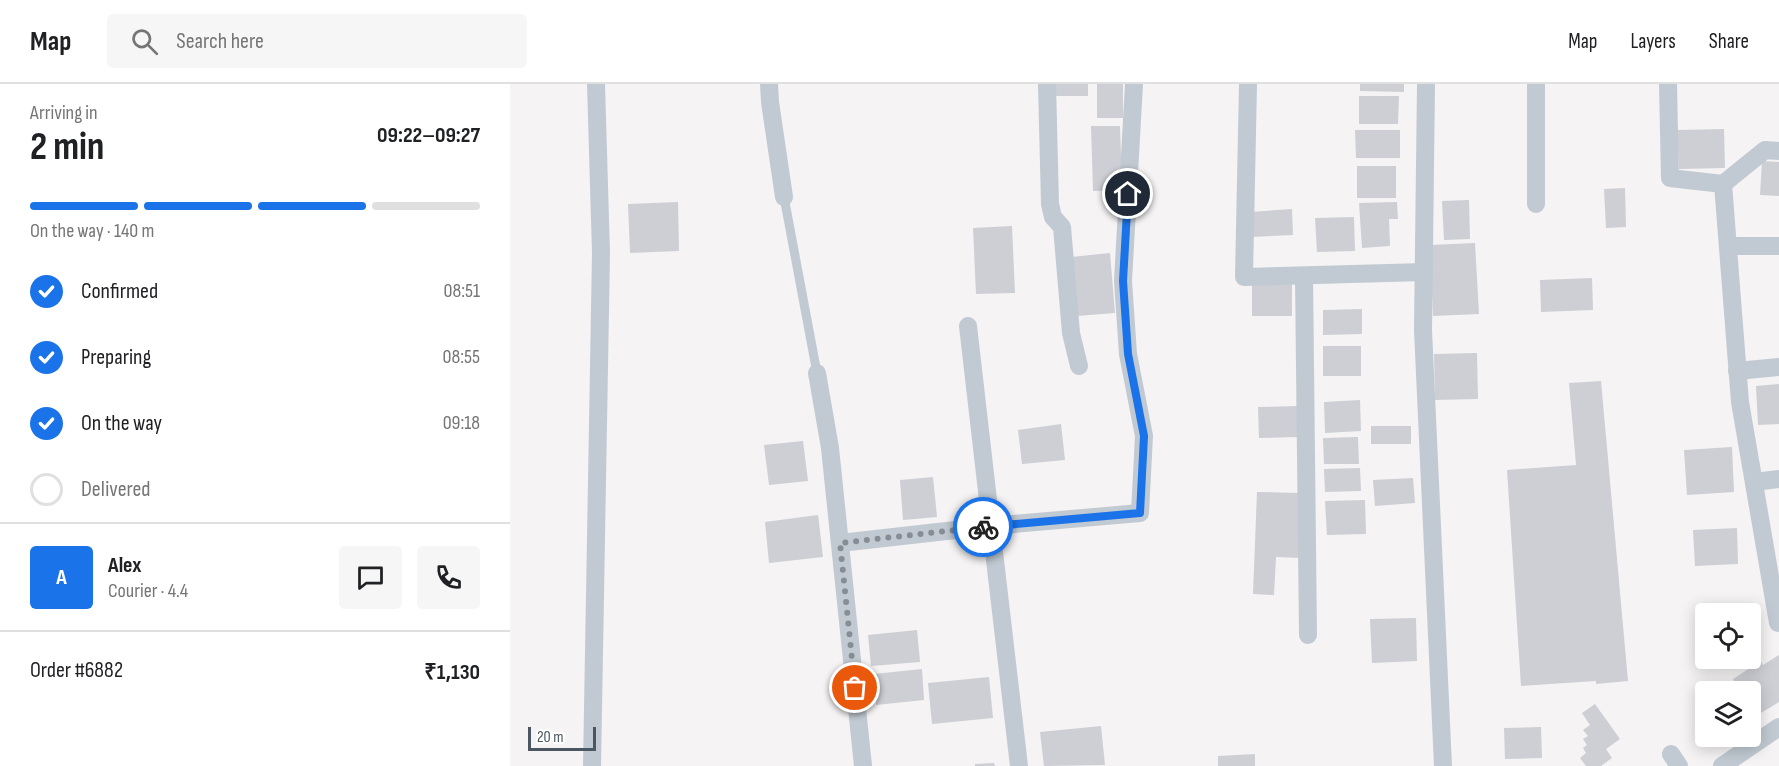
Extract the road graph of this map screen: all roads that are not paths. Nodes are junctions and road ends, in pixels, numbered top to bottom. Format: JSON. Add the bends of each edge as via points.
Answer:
{"nodes":[{"id":1,"x":596,"y":84,"type":"edge"},
{"id":2,"x":769,"y":84,"type":"edge"},
{"id":3,"x":1047,"y":84,"type":"edge"},
{"id":4,"x":1134,"y":84,"type":"edge"},
{"id":5,"x":1248,"y":84,"type":"edge"},
{"id":6,"x":1426,"y":84,"type":"edge"},
{"id":7,"x":1536,"y":84,"type":"edge"},
{"id":8,"x":1668,"y":84,"type":"edge"},
{"id":9,"x":1779,"y":151,"type":"edge"},
{"id":10,"x":1723,"y":184,"type":"junction"},
{"id":11,"x":784,"y":197,"type":"joint"},
{"id":12,"x":1536,"y":204,"type":"dead end"},
{"id":13,"x":1728,"y":246,"type":"junction"},
{"id":14,"x":1779,"y":246,"type":"edge"},
{"id":15,"x":1424,"y":272,"type":"junction"},
{"id":16,"x":1304,"y":276,"type":"junction"},
{"id":17,"x":968,"y":326,"type":"dead end"},
{"id":18,"x":1079,"y":366,"type":"dead end"},
{"id":19,"x":1779,"y":368,"type":"edge"},
{"id":20,"x":1737,"y":371,"type":"junction"},
{"id":21,"x":817,"y":373,"type":"joint"},
{"id":22,"x":1779,"y":479,"type":"edge"},
{"id":23,"x":1754,"y":482,"type":"junction"},
{"id":24,"x":991,"y":526,"type":"junction"},
{"id":25,"x":840,"y":543,"type":"junction"},
{"id":26,"x":1776,"y":590,"type":"edge"},
{"id":27,"x":1778,"y":623,"type":"edge"},
{"id":28,"x":1308,"y":635,"type":"dead end"},
{"id":29,"x":1779,"y":727,"type":"edge"},
{"id":30,"x":592,"y":766,"type":"edge"},
{"id":31,"x":863,"y":766,"type":"edge"},
{"id":32,"x":1019,"y":766,"type":"edge"},
{"id":33,"x":1443,"y":766,"type":"edge"},
{"id":34,"x":1722,"y":766,"type":"edge"}],
"edges":[{"from":1,"to":30,"type":"street","via":[[601,253]]},
{"from":2,"to":11,"type":"street"},
{"from":3,"to":18,"type":"street","via":[[1050,204],[1053,217],[1062,227],[1071,333]]},
{"from":4,"to":24,"type":"street","via":[[1123,281],[1128,354],[1144,436],[1140,513]]},
{"from":5,"to":16,"type":"street","via":[[1244,277]]},
{"from":6,"to":15,"type":"street"},
{"from":7,"to":12,"type":"street"},
{"from":8,"to":10,"type":"street","via":[[1670,178]]},
{"from":9,"to":10,"type":"street","via":[[1765,150]]},
{"from":10,"to":13,"type":"street"},
{"from":11,"to":21,"type":"lane"},
{"from":13,"to":14,"type":"street"},
{"from":13,"to":20,"type":"street"},
{"from":15,"to":16,"type":"street"},
{"from":15,"to":33,"type":"street","via":[[1423,330]]},
{"from":16,"to":28,"type":"street"},
{"from":17,"to":24,"type":"street"},
{"from":19,"to":20,"type":"street"},
{"from":20,"to":23,"type":"street"},
{"from":21,"to":25,"type":"street"},
{"from":22,"to":23,"type":"street"},
{"from":23,"to":26,"type":"street"},
{"from":24,"to":25,"type":"street"},
{"from":24,"to":32,"type":"street"},
{"from":25,"to":31,"type":"street"},
{"from":26,"to":27,"type":"street"},
{"from":29,"to":34,"type":"street"}]}
